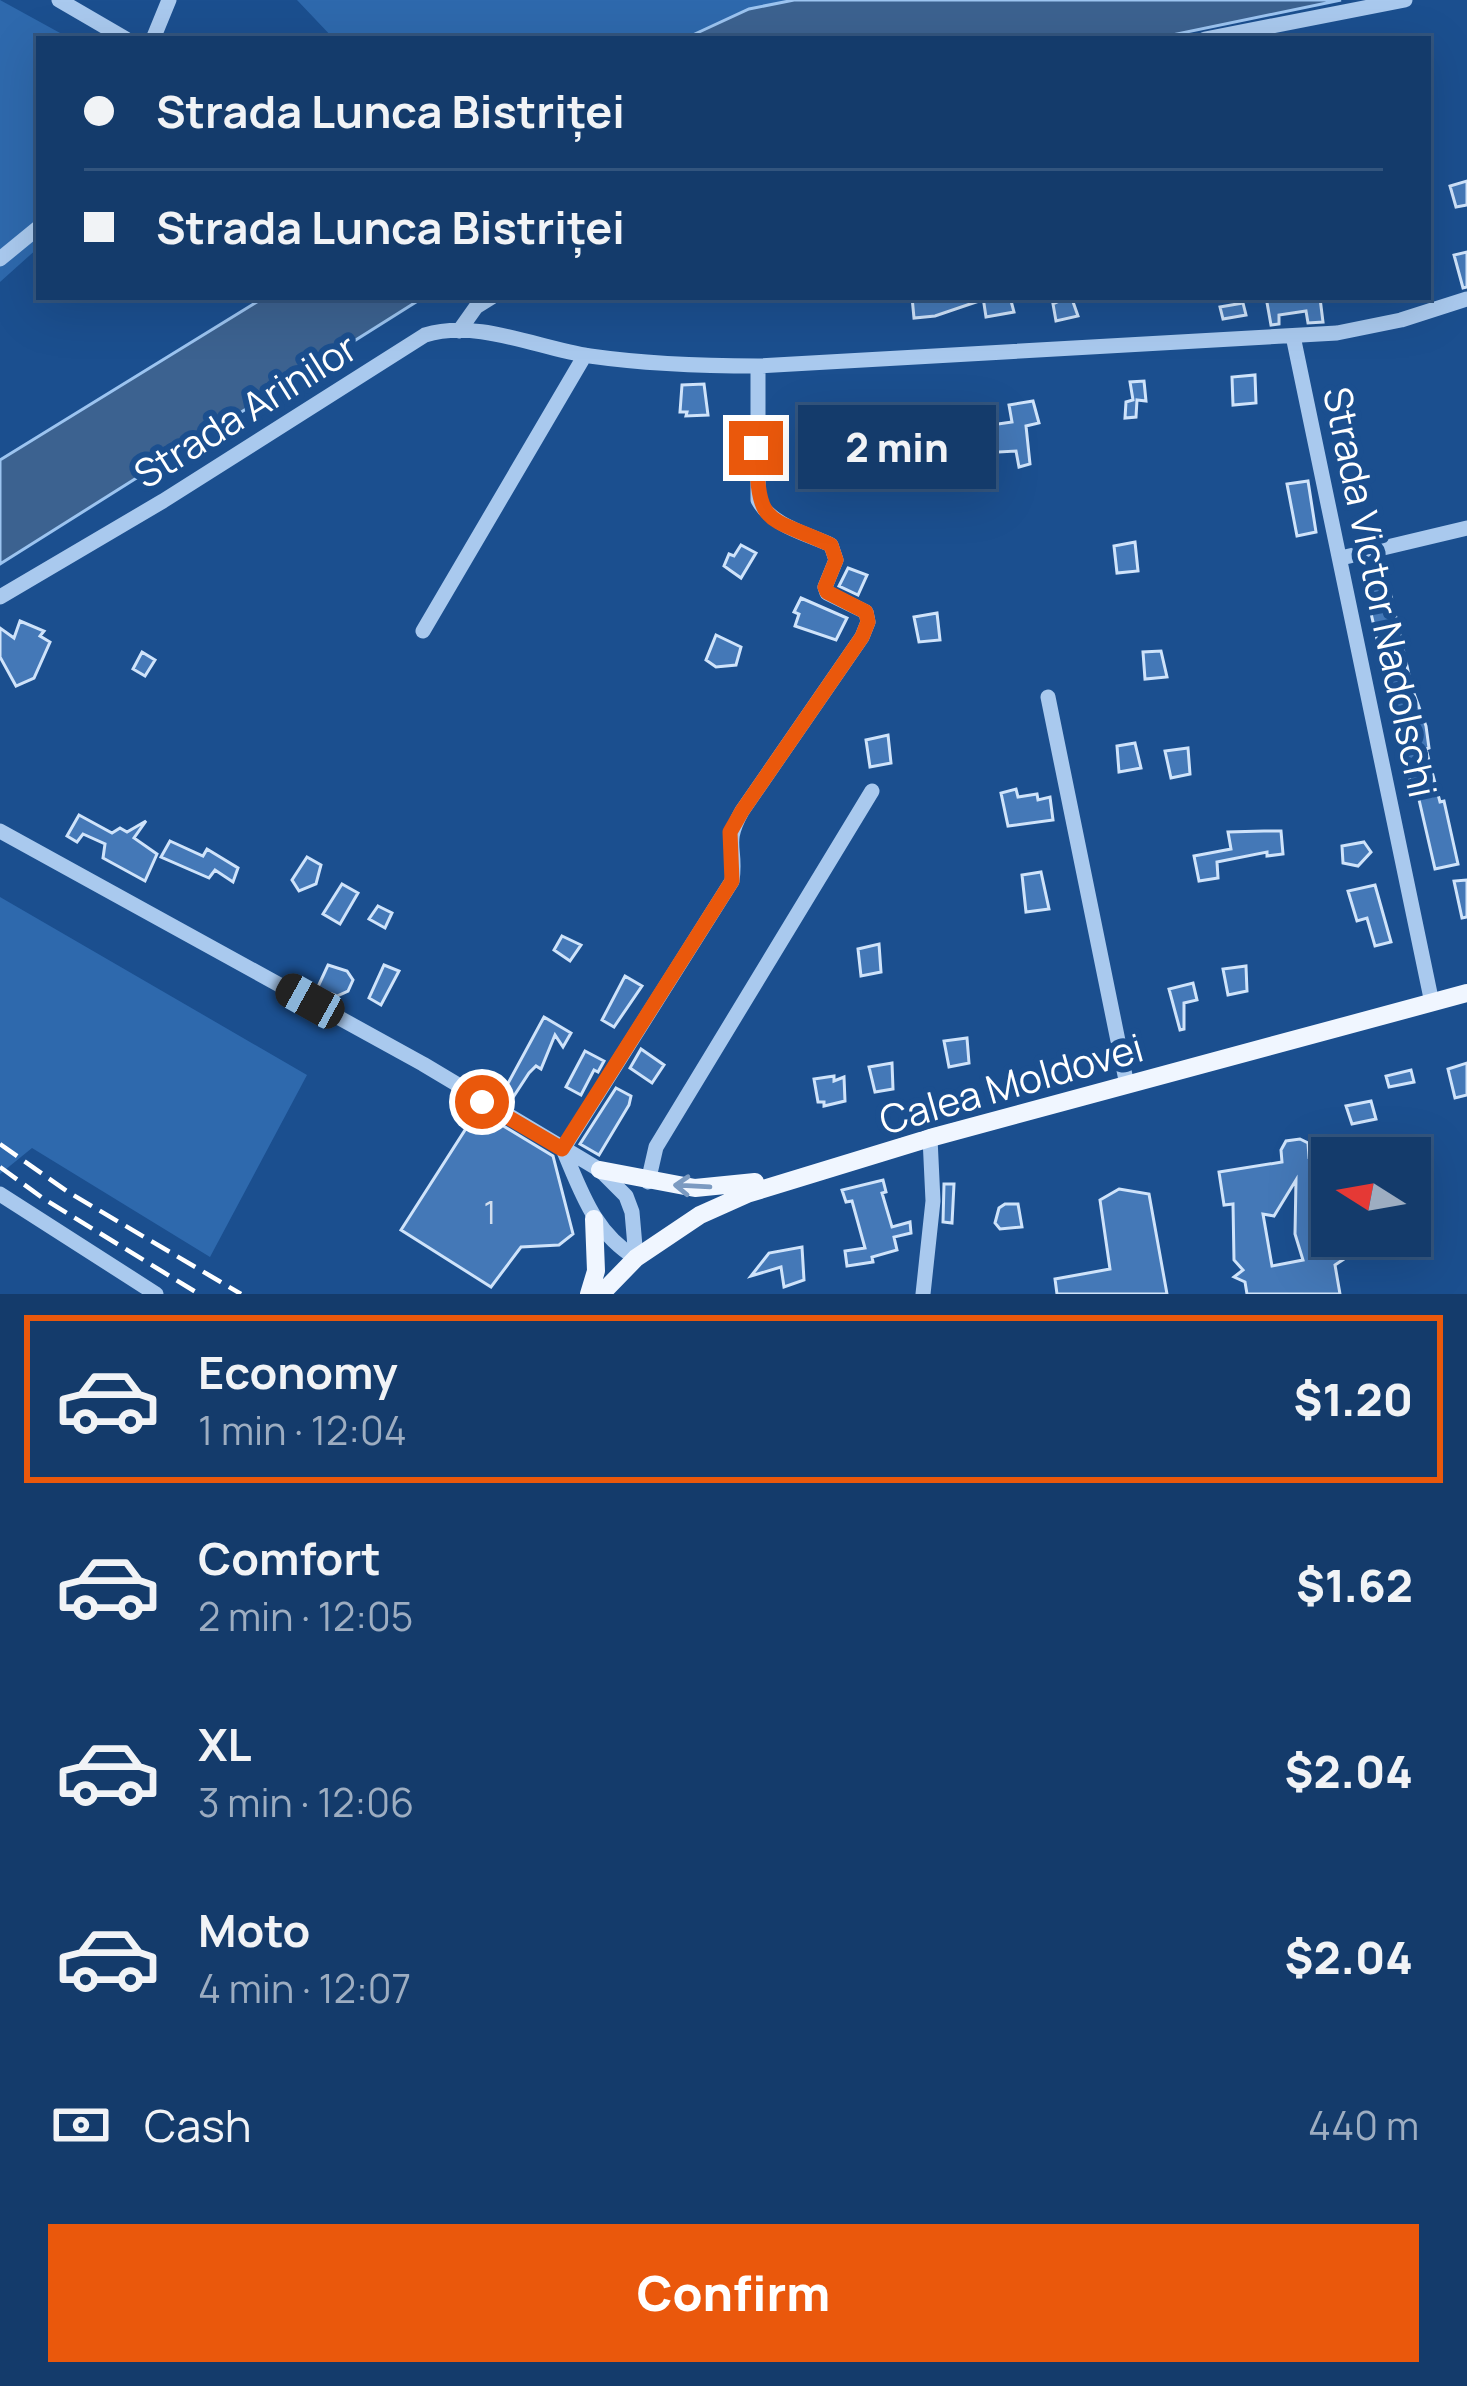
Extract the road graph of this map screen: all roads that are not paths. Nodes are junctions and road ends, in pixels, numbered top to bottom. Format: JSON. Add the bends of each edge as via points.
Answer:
{"nodes":[{"id":1,"x":58,"y":0,"type":"edge"},
{"id":2,"x":169,"y":0,"type":"edge"},
{"id":3,"x":1405,"y":0,"type":"edge"},
{"id":4,"x":121,"y":36,"type":"edge"},
{"id":5,"x":154,"y":36,"type":"edge"},
{"id":6,"x":1220,"y":36,"type":"edge"},
{"id":7,"x":36,"y":229,"type":"edge"},
{"id":8,"x":0,"y":259,"type":"edge"},
{"id":9,"x":1467,"y":298,"type":"edge"},
{"id":10,"x":488,"y":300,"type":"edge"},
{"id":11,"x":459,"y":331,"type":"junction"},
{"id":12,"x":1293,"y":336,"type":"junction"},
{"id":13,"x":585,"y":355,"type":"junction"},
{"id":14,"x":758,"y":366,"type":"junction"},
{"id":15,"x":1467,"y":528,"type":"edge"},
{"id":16,"x":1341,"y":559,"type":"junction"},
{"id":17,"x":0,"y":597,"type":"edge"},
{"id":18,"x":423,"y":631,"type":"dead end"},
{"id":19,"x":1048,"y":697,"type":"dead end"},
{"id":20,"x":872,"y":791,"type":"dead end"},
{"id":21,"x":0,"y":831,"type":"edge"},
{"id":22,"x":1467,"y":993,"type":"edge"},
{"id":23,"x":1432,"y":1003,"type":"junction"},
{"id":24,"x":1127,"y":1085,"type":"junction"},
{"id":25,"x":930,"y":1138,"type":"junction"},
{"id":26,"x":562,"y":1149,"type":"junction"},
{"id":27,"x":848,"y":1164,"type":"junction"},
{"id":28,"x":600,"y":1170,"type":"junction"},
{"id":29,"x":648,"y":1182,"type":"junction"},
{"id":30,"x":0,"y":1194,"type":"edge"},
{"id":31,"x":594,"y":1219,"type":"junction"},
{"id":32,"x":636,"y":1258,"type":"junction"},
{"id":33,"x":156,"y":1294,"type":"edge"},
{"id":34,"x":589,"y":1294,"type":"edge"},
{"id":35,"x":601,"y":1294,"type":"edge"},
{"id":36,"x":923,"y":1294,"type":"edge"}],
"edges":[{"from":1,"to":4,"type":"street"},
{"from":2,"to":5,"type":"street"},
{"from":3,"to":6,"type":"street"},
{"from":7,"to":8,"type":"street"},
{"from":9,"to":12,"type":"street","name":"Strada Arinilor","via":[[1401,320]]},
{"from":10,"to":11,"type":"street"},
{"from":11,"to":13,"type":"street","name":"Strada Arinilor"},
{"from":11,"to":17,"type":"street","name":"Strada Arinilor","via":[[425,335]]},
{"from":12,"to":14,"type":"street","name":"Strada Arinilor"},
{"from":12,"to":16,"type":"street","name":"Strada Victor Nadolschi"},
{"from":13,"to":14,"type":"street","name":"Strada Arinilor"},
{"from":13,"to":18,"type":"street"},
{"from":14,"to":26,"type":"street","via":[[758,500],[780,523],[831,545],[836,560],[827,592],[866,612],[868,622],[742,811],[730,832],[732,881]]},
{"from":15,"to":16,"type":"street"},
{"from":16,"to":23,"type":"street","name":"Strada Victor Nadolschi"},
{"from":19,"to":24,"type":"street"},
{"from":20,"to":29,"type":"street","via":[[656,1148]]},
{"from":21,"to":26,"type":"street"},
{"from":22,"to":23,"type":"main road","name":"Calea Moldovei"},
{"from":23,"to":24,"type":"main road","name":"Calea Moldovei"},
{"from":24,"to":25,"type":"main road","name":"Calea Moldovei"},
{"from":25,"to":27,"type":"main road","name":"Calea Moldovei"},
{"from":25,"to":36,"type":"street"},
{"from":26,"to":28,"type":"street"},
{"from":26,"to":31,"type":"street"},
{"from":27,"to":29,"type":"main road","one_way":true,"via":[[736,1185]]},
{"from":27,"to":32,"type":"main road","name":"Calea Moldovei","via":[[747,1194]]},
{"from":28,"to":29,"type":"main road"},
{"from":28,"to":32,"type":"street","via":[[626,1196]]},
{"from":30,"to":33,"type":"street"},
{"from":31,"to":32,"type":"street"},
{"from":31,"to":34,"type":"main road"},
{"from":32,"to":35,"type":"main road","name":"Calea Moldovei"}]}
